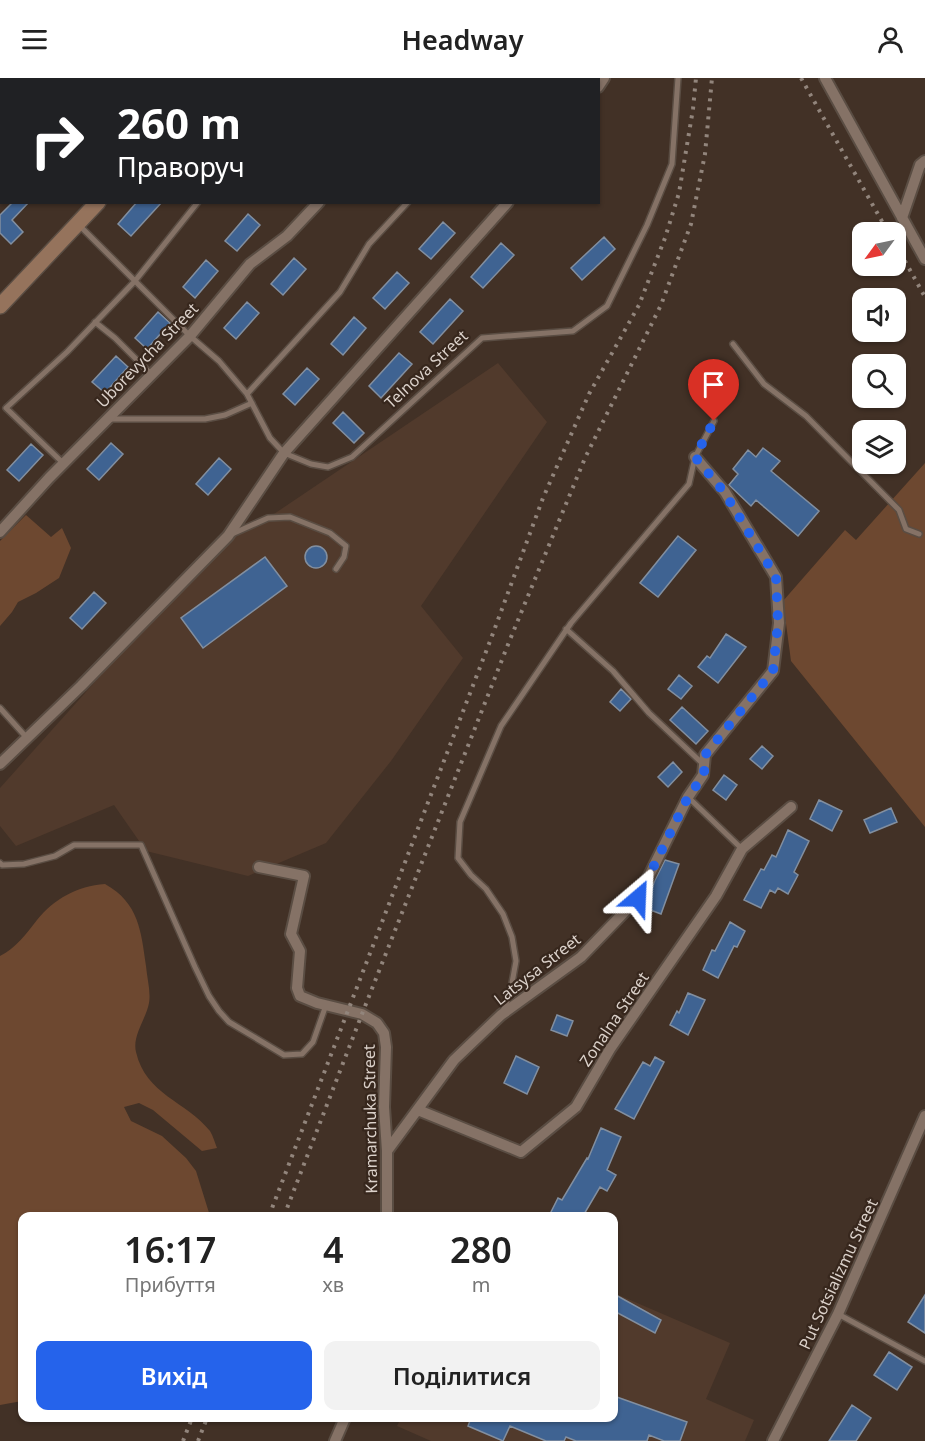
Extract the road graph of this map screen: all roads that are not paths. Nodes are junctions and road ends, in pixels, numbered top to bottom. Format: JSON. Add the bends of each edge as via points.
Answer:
{"nodes":[{"id":1,"x":678,"y":78,"type":"edge"},
{"id":2,"x":825,"y":78,"type":"edge"},
{"id":3,"x":925,"y":161,"type":"edge"},
{"id":4,"x":96,"y":204,"type":"edge"},
{"id":5,"x":196,"y":204,"type":"edge"},
{"id":6,"x":317,"y":204,"type":"edge"},
{"id":7,"x":406,"y":204,"type":"edge"},
{"id":8,"x":506,"y":204,"type":"edge"},
{"id":9,"x":902,"y":218,"type":"junction"},
{"id":10,"x":78,"y":224,"type":"junction"},
{"id":11,"x":925,"y":259,"type":"edge"},
{"id":12,"x":135,"y":281,"type":"junction"},
{"id":13,"x":0,"y":306,"type":"edge"},
{"id":14,"x":95,"y":322,"type":"junction"},
{"id":15,"x":190,"y":336,"type":"junction"},
{"id":16,"x":733,"y":344,"type":"dead end"},
{"id":17,"x":152,"y":374,"type":"junction"},
{"id":18,"x":247,"y":394,"type":"junction"},
{"id":19,"x":252,"y":403,"type":"junction"},
{"id":20,"x":107,"y":419,"type":"junction"},
{"id":21,"x":714,"y":421,"type":"dead end"},
{"id":22,"x":284,"y":453,"type":"junction"},
{"id":23,"x":695,"y":457,"type":"junction"},
{"id":24,"x":63,"y":464,"type":"junction"},
{"id":25,"x":0,"y":532,"type":"edge"},
{"id":26,"x":919,"y":534,"type":"dead end"},
{"id":27,"x":228,"y":536,"type":"junction"},
{"id":28,"x":336,"y":569,"type":"dead end"},
{"id":29,"x":566,"y":629,"type":"junction"},
{"id":30,"x":0,"y":708,"type":"edge"},
{"id":31,"x":28,"y":738,"type":"junction"},
{"id":32,"x":0,"y":764,"type":"edge"},
{"id":33,"x":704,"y":765,"type":"junction"},
{"id":34,"x":688,"y":797,"type":"junction"},
{"id":35,"x":791,"y":807,"type":"dead end"},
{"id":36,"x":742,"y":849,"type":"junction"},
{"id":37,"x":0,"y":863,"type":"edge"},
{"id":38,"x":259,"y":867,"type":"dead end"},
{"id":39,"x":326,"y":1005,"type":"junction"},
{"id":40,"x":501,"y":1015,"type":"junction"},
{"id":41,"x":418,"y":1110,"type":"junction"},
{"id":42,"x":925,"y":1116,"type":"edge"},
{"id":43,"x":387,"y":1151,"type":"junction"},
{"id":44,"x":387,"y":1212,"type":"edge"},
{"id":45,"x":838,"y":1314,"type":"junction"},
{"id":46,"x":925,"y":1361,"type":"edge"},
{"id":47,"x":344,"y":1422,"type":"edge"},
{"id":48,"x":338,"y":1441,"type":"edge"},
{"id":49,"x":773,"y":1441,"type":"edge"}],
"edges":[{"from":1,"to":22,"type":"lane","name":"Telnova Street","via":[[672,164],[607,306],[573,331],[482,338],[352,457],[328,467]]},
{"from":2,"to":9,"type":"street"},
{"from":3,"to":9,"type":"street","via":[[920,165]]},
{"from":4,"to":10,"type":"main road"},
{"from":5,"to":12,"type":"lane"},
{"from":6,"to":15,"type":"street","name":"Uborevycha Street","via":[[287,236],[250,264]]},
{"from":7,"to":18,"type":"lane","via":[[369,244],[340,292]]},
{"from":8,"to":22,"type":"street"},
{"from":9,"to":11,"type":"street"},
{"from":10,"to":12,"type":"lane"},
{"from":10,"to":13,"type":"main road"},
{"from":12,"to":14,"type":"lane"},
{"from":12,"to":15,"type":"lane"},
{"from":14,"to":17,"type":"lane"},
{"from":14,"to":24,"type":"lane","via":[[6,408]]},
{"from":15,"to":17,"type":"street","name":"Uborevycha Street"},
{"from":15,"to":18,"type":"lane","via":[[219,361]]},
{"from":16,"to":26,"type":"lane","via":[[764,384],[806,416],[899,510],[906,529]]},
{"from":17,"to":20,"type":"street","name":"Uborevycha Street"},
{"from":18,"to":19,"type":"lane"},
{"from":19,"to":20,"type":"lane","via":[[205,419]]},
{"from":19,"to":22,"type":"lane","via":[[270,438]]},
{"from":20,"to":24,"type":"street","name":"Uborevycha Street"},
{"from":21,"to":23,"type":"lane"},
{"from":22,"to":27,"type":"street"},
{"from":23,"to":29,"type":"lane","via":[[690,484]]},
{"from":23,"to":33,"type":"street","name":"Latsysa Street","via":[[724,492],[776,577],[778,623],[773,671],[705,755]]},
{"from":24,"to":25,"type":"street","name":"Uborevycha Street"},
{"from":27,"to":28,"type":"lane","via":[[268,518],[290,517],[330,533],[346,546]]},
{"from":27,"to":31,"type":"street"},
{"from":29,"to":33,"type":"lane","via":[[613,671],[649,713]]},
{"from":29,"to":40,"type":"lane","via":[[501,726],[460,822],[458,858],[486,889],[512,936],[516,961],[510,994]]},
{"from":30,"to":31,"type":"lane"},
{"from":31,"to":32,"type":"street"},
{"from":33,"to":34,"type":"street","name":"Latsysa Street","via":[[704,775]]},
{"from":34,"to":36,"type":"lane"},
{"from":34,"to":40,"type":"street","name":"Latsysa Street","via":[[638,898],[581,957]]},
{"from":35,"to":36,"type":"street","name":"Zonalna Street"},
{"from":36,"to":41,"type":"street","name":"Zonalna Street","via":[[716,896],[610,1049],[576,1107],[521,1152]]},
{"from":37,"to":39,"type":"lane","via":[[24,864],[55,856],[74,845],[141,845],[209,996],[229,1022],[284,1055],[302,1054],[313,1042]]},
{"from":38,"to":39,"type":"street","name":"Kramarchuka Street","via":[[304,876],[291,934],[300,951],[297,988],[300,996]]},
{"from":39,"to":43,"type":"street","name":"Kramarchuka Street","via":[[362,1014],[384,1033]]},
{"from":40,"to":41,"type":"street","name":"Latsysa Street","via":[[454,1060]]},
{"from":41,"to":43,"type":"street","name":"Latsysa Street"},
{"from":42,"to":45,"type":"street","name":"Put Sotsializmu Street"},
{"from":43,"to":44,"type":"street","name":"Kramarchuka Street"},
{"from":45,"to":46,"type":"lane"},
{"from":45,"to":49,"type":"street","name":"Put Sotsializmu Street"},
{"from":47,"to":48,"type":"street"}]}
